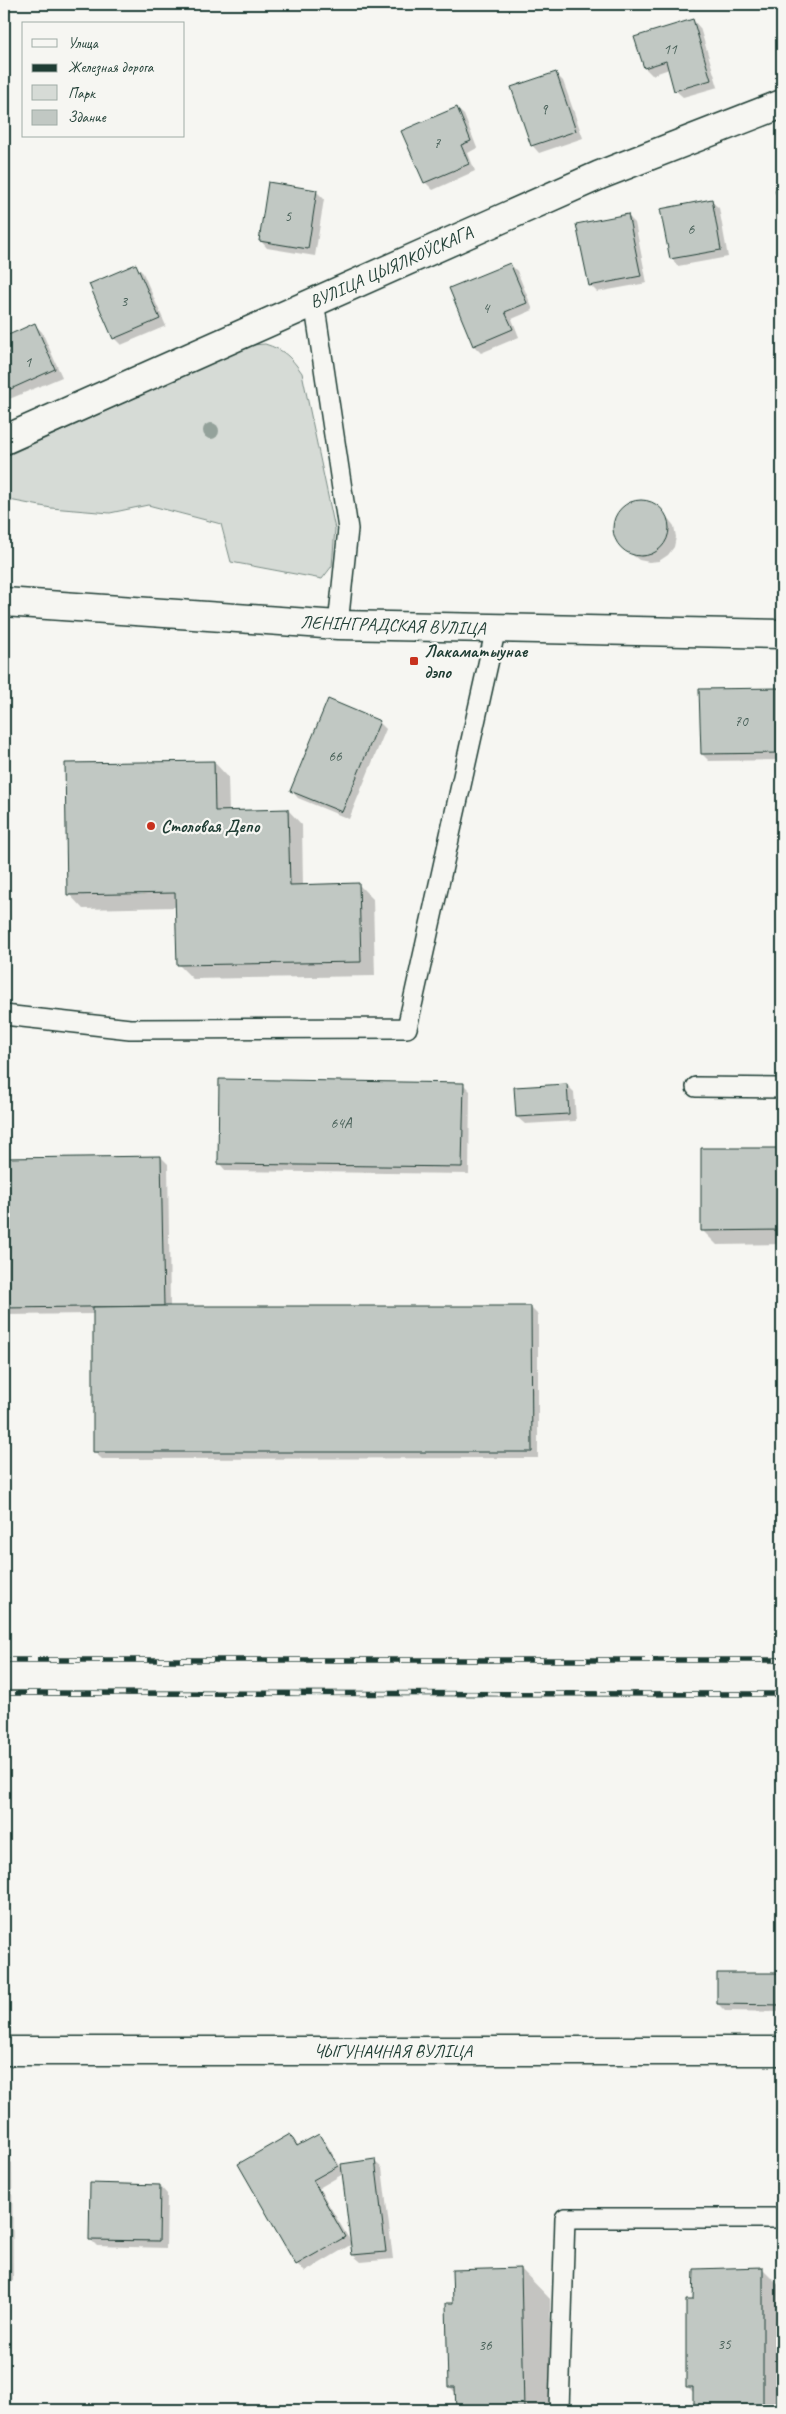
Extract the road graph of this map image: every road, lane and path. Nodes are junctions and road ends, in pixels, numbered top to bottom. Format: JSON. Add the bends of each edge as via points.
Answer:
{"nodes":[{"id":1,"x":782,"y":104,"type":"edge"},
{"id":2,"x":314,"y":301,"type":"junction"},
{"id":3,"x":4,"y":440,"type":"edge"},
{"id":4,"x":4,"y":602,"type":"edge"},
{"id":5,"x":338,"y":625,"type":"junction"},
{"id":6,"x":496,"y":628,"type":"junction"},
{"id":7,"x":782,"y":634,"type":"edge"},
{"id":8,"x":4,"y":1015,"type":"edge"},
{"id":9,"x":696,"y":1087,"type":"dead end"},
{"id":10,"x":782,"y":1088,"type":"edge"},
{"id":11,"x":782,"y":2050,"type":"edge"},
{"id":12,"x":4,"y":2051,"type":"edge"},
{"id":13,"x":782,"y":2218,"type":"edge"},
{"id":14,"x":559,"y":2410,"type":"edge"}],
"edges":[{"from":1,"to":2,"type":"street","name":"ВУЛІЦА ЦЫЯЛКОЎСКАГА","via":[[600,175]]},
{"from":2,"to":3,"type":"street","name":"ВУЛІЦА ЦЫЯЛКОЎСКАГА"},
{"from":2,"to":5,"type":"lane","via":[[348,529]]},
{"from":4,"to":5,"type":"street","name":"ЛЕНІНГРАДСКАЯ ВУЛІЦА"},
{"from":5,"to":6,"type":"street","name":"ЛЕНІНГРАДСКАЯ ВУЛІЦА"},
{"from":6,"to":7,"type":"street","name":"ЛЕНІНГРАДСКАЯ ВУЛІЦА"},
{"from":6,"to":8,"type":"lane","via":[[407,1028],[130,1029]]},
{"from":9,"to":10,"type":"lane"},
{"from":11,"to":12,"type":"street","name":"ЧЫГУНАЧНАЯ ВУЛІЦА"},
{"from":13,"to":14,"type":"lane","via":[[565,2218]]}]}
